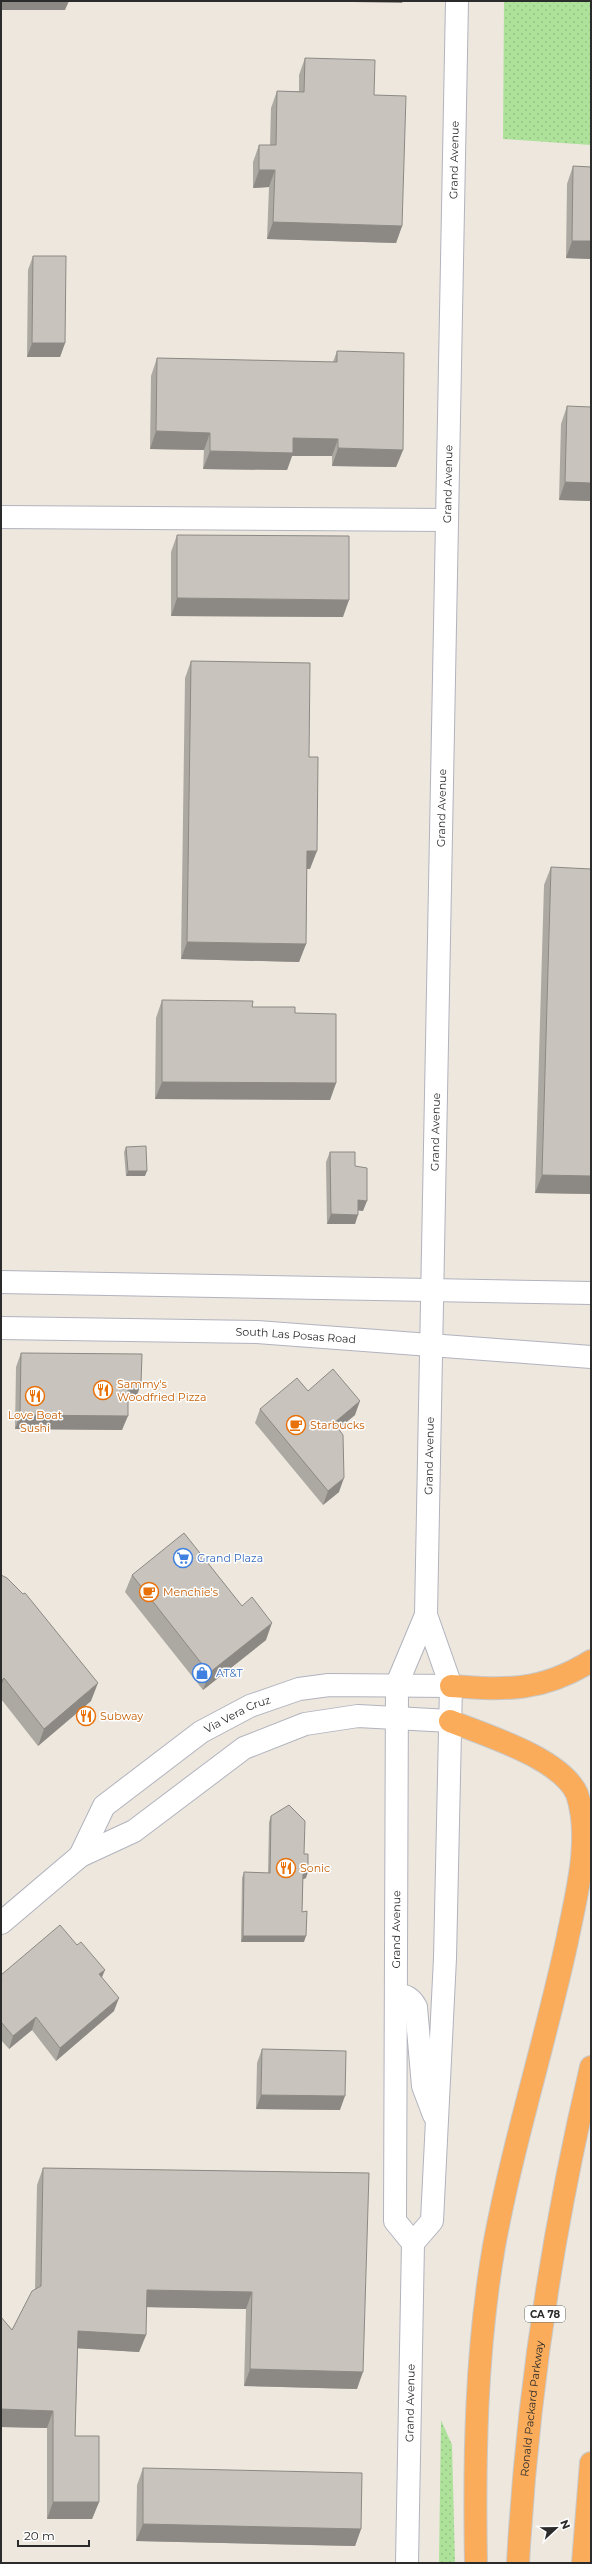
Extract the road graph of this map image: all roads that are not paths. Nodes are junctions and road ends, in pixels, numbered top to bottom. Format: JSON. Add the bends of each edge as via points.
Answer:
{"nodes":[{"id":1,"x":457,"y":1,"type":"edge"},
{"id":2,"x":1,"y":517,"type":"edge"},
{"id":3,"x":446,"y":520,"type":"junction"},
{"id":4,"x":1,"y":1282,"type":"edge"},
{"id":5,"x":434,"y":1290,"type":"junction"},
{"id":6,"x":591,"y":1292,"type":"edge"},
{"id":7,"x":1,"y":1328,"type":"edge"},
{"id":8,"x":433,"y":1345,"type":"junction"},
{"id":9,"x":591,"y":1357,"type":"edge"},
{"id":10,"x":426,"y":1615,"type":"junction"},
{"id":11,"x":591,"y":1662,"type":"edge"},
{"id":12,"x":397,"y":1684,"type":"junction"},
{"id":13,"x":451,"y":1686,"type":"junction"},
{"id":14,"x":397,"y":1717,"type":"junction"},
{"id":15,"x":450,"y":1722,"type":"junction"},
{"id":16,"x":80,"y":1856,"type":"junction"},
{"id":17,"x":1,"y":1923,"type":"edge"},
{"id":18,"x":396,"y":1995,"type":"junction"},
{"id":19,"x":591,"y":2067,"type":"edge"},
{"id":20,"x":437,"y":2123,"type":"junction"},
{"id":21,"x":413,"y":2243,"type":"junction"},
{"id":22,"x":591,"y":2462,"type":"edge"},
{"id":23,"x":407,"y":2563,"type":"edge"},
{"id":24,"x":476,"y":2563,"type":"edge"},
{"id":25,"x":518,"y":2563,"type":"edge"},
{"id":26,"x":583,"y":2563,"type":"edge"}],
"edges":[{"from":1,"to":3,"type":"main road","name":"Grand Avenue"},
{"from":2,"to":3,"type":"main road"},
{"from":3,"to":5,"type":"main road","name":"Grand Avenue"},
{"from":4,"to":5,"type":"main road"},
{"from":5,"to":6,"type":"main road"},
{"from":5,"to":8,"type":"main road","name":"Grand Avenue"},
{"from":7,"to":8,"type":"main road","name":"South Las Posas Road","via":[[257,1332]]},
{"from":8,"to":9,"type":"main road","name":"South Las Posas Road"},
{"from":8,"to":10,"type":"main road","name":"Grand Avenue"},
{"from":10,"to":12,"type":"main road","name":"Grand Avenue"},
{"from":10,"to":13,"type":"main road","name":"Grand Avenue"},
{"from":11,"to":13,"type":"highway","via":[[572,1673],[533,1687]]},
{"from":12,"to":13,"type":"main road","name":"Via Vera Cruz"},
{"from":12,"to":14,"type":"main road","name":"Grand Avenue"},
{"from":12,"to":16,"type":"main road","name":"Via Vera Cruz","via":[[329,1685],[300,1689],[250,1706],[200,1732],[104,1806]]},
{"from":13,"to":15,"type":"main road","name":"Grand Avenue"},
{"from":14,"to":15,"type":"main road","name":"Via Vera Cruz"},
{"from":14,"to":16,"type":"main road","name":"Via Vera Cruz","via":[[358,1716],[305,1724],[244,1748],[134,1831]]},
{"from":14,"to":18,"type":"main road","name":"Grand Avenue"},
{"from":15,"to":20,"type":"main road","name":"Grand Avenue","via":[[445,1958]]},
{"from":15,"to":24,"type":"highway","via":[[495,1739],[558,1770],[577,1793],[585,1824],[584,1859],[561,1968],[494,2246],[477,2406]]},
{"from":16,"to":17,"type":"main road","name":"Via Vera Cruz"},
{"from":18,"to":20,"type":"main road","via":[[404,1995],[411,1999],[416,2007],[423,2086]]},
{"from":18,"to":21,"type":"main road","name":"Grand Avenue","via":[[395,2221]]},
{"from":19,"to":25,"type":"highway","name":"Ronald Packard Parkway","number":"CA 78","via":[[557,2231],[535,2380]]},
{"from":20,"to":21,"type":"main road","name":"Grand Avenue","via":[[432,2221]]},
{"from":21,"to":23,"type":"main road","name":"Grand Avenue"},
{"from":22,"to":26,"type":"highway"}]}
